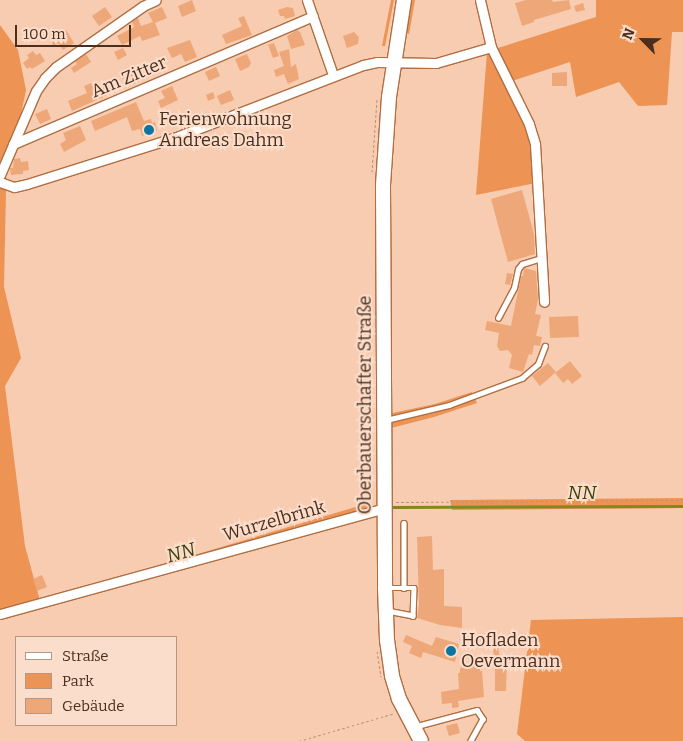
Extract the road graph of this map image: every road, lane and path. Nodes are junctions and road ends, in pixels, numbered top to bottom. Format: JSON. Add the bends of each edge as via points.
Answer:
{"nodes":[{"id":1,"x":156,"y":0,"type":"edge"},
{"id":2,"x":307,"y":0,"type":"edge"},
{"id":3,"x":404,"y":0,"type":"edge"},
{"id":4,"x":480,"y":0,"type":"edge"},
{"id":5,"x":313,"y":16,"type":"junction"},
{"id":6,"x":491,"y":47,"type":"junction"},
{"id":7,"x":394,"y":62,"type":"junction"},
{"id":8,"x":333,"y":75,"type":"junction"},
{"id":9,"x":13,"y":144,"type":"junction"},
{"id":10,"x":0,"y":175,"type":"edge"},
{"id":11,"x":0,"y":182,"type":"edge"},
{"id":12,"x":542,"y":258,"type":"junction"},
{"id":13,"x":544,"y":302,"type":"dead end"},
{"id":14,"x":498,"y":318,"type":"dead end"},
{"id":15,"x":545,"y":346,"type":"dead end"},
{"id":16,"x":385,"y":420,"type":"junction"},
{"id":17,"x":683,"y":500,"type":"edge"},
{"id":18,"x":384,"y":505,"type":"junction"},
{"id":19,"x":404,"y":523,"type":"dead end"},
{"id":20,"x":385,"y":588,"type":"junction"},
{"id":21,"x":404,"y":588,"type":"junction"},
{"id":22,"x":386,"y":610,"type":"junction"},
{"id":23,"x":0,"y":614,"type":"edge"},
{"id":24,"x":404,"y":710,"type":"junction"},
{"id":25,"x":413,"y":727,"type":"junction"},
{"id":26,"x":299,"y":741,"type":"edge"},
{"id":27,"x":421,"y":741,"type":"edge"},
{"id":28,"x":471,"y":741,"type":"edge"}],
"edges":[{"from":1,"to":9,"type":"street","via":[[63,62],[45,78]]},
{"from":2,"to":5,"type":"street"},
{"from":3,"to":7,"type":"main road","name":"Oberbauerschafter Straße"},
{"from":4,"to":6,"type":"street"},
{"from":5,"to":8,"type":"street"},
{"from":5,"to":9,"type":"street","name":"Am Zitter"},
{"from":6,"to":7,"type":"street","via":[[436,63]]},
{"from":6,"to":12,"type":"street","via":[[529,124],[535,144]]},
{"from":7,"to":8,"type":"street","via":[[377,62]]},
{"from":7,"to":16,"type":"main road","name":"Oberbauerschafter Straße","via":[[383,186]]},
{"from":8,"to":11,"type":"street","via":[[179,136],[27,184],[14,187]]},
{"from":9,"to":10,"type":"street"},
{"from":12,"to":13,"type":"street"},
{"from":12,"to":14,"type":"lane","via":[[522,264],[518,269],[514,288]]},
{"from":15,"to":16,"type":"lane","via":[[538,364],[522,378],[449,405]]},
{"from":16,"to":18,"type":"main road","name":"Oberbauerschafter Straße"},
{"from":17,"to":18,"type":"path","via":[[452,501]]},
{"from":18,"to":20,"type":"main road","name":"Oberbauerschafter Straße"},
{"from":18,"to":23,"type":"street","name":"Wurzelbrink"},
{"from":19,"to":21,"type":"lane"},
{"from":20,"to":21,"type":"lane"},
{"from":20,"to":22,"type":"main road","name":"Oberbauerschafter Straße"},
{"from":21,"to":22,"type":"lane","via":[[414,588],[413,616]]},
{"from":22,"to":24,"type":"main road","name":"Oberbauerschafter Straße","via":[[392,676]]},
{"from":24,"to":25,"type":"main road","name":"Oberbauerschafter Straße"},
{"from":24,"to":26,"type":"path"},
{"from":25,"to":27,"type":"main road","name":"Oberbauerschafter Straße"},
{"from":25,"to":28,"type":"lane","via":[[477,710],[483,719]]}]}
